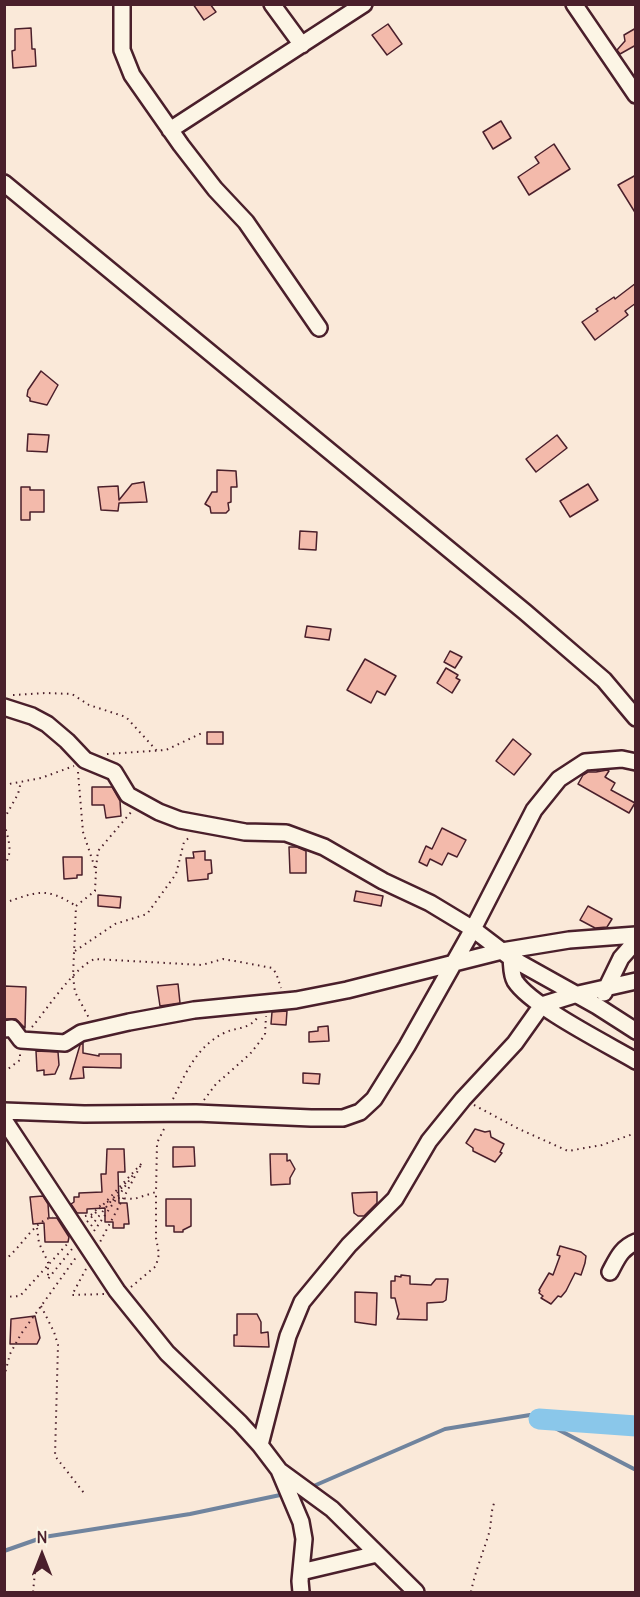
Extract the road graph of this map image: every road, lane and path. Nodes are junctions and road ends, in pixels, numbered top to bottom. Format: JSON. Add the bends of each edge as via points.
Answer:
{"nodes":[{"id":1,"x":122,"y":4,"type":"edge"},
{"id":2,"x":272,"y":4,"type":"edge"},
{"id":3,"x":364,"y":4,"type":"edge"},
{"id":4,"x":574,"y":4,"type":"edge"},
{"id":5,"x":302,"y":45,"type":"junction"},
{"id":6,"x":636,"y":95,"type":"edge"},
{"id":7,"x":170,"y":130,"type":"junction"},
{"id":8,"x":4,"y":183,"type":"edge"},
{"id":9,"x":319,"y":328,"type":"dead end"},
{"id":10,"x":4,"y":697,"type":"edge"},
{"id":11,"x":4,"y":707,"type":"edge"},
{"id":12,"x":636,"y":718,"type":"edge"},
{"id":13,"x":202,"y":733,"type":"dead end"},
{"id":14,"x":157,"y":751,"type":"junction"},
{"id":15,"x":85,"y":760,"type":"junction"},
{"id":16,"x":636,"y":762,"type":"edge"},
{"id":17,"x":21,"y":782,"type":"junction"},
{"id":18,"x":4,"y":785,"type":"edge"},
{"id":19,"x":140,"y":802,"type":"junction"},
{"id":20,"x":4,"y":819,"type":"edge"},
{"id":21,"x":4,"y":824,"type":"edge"},
{"id":22,"x":206,"y":825,"type":"junction"},
{"id":23,"x":4,"y":864,"type":"edge"},
{"id":24,"x":96,"y":871,"type":"junction"},
{"id":25,"x":4,"y":903,"type":"edge"},
{"id":26,"x":76,"y":906,"type":"junction"},
{"id":27,"x":473,"y":929,"type":"junction"},
{"id":28,"x":636,"y":934,"type":"edge"},
{"id":29,"x":636,"y":941,"type":"edge"},
{"id":30,"x":75,"y":951,"type":"junction"},
{"id":31,"x":506,"y":955,"type":"junction"},
{"id":32,"x":453,"y":963,"type":"junction"},
{"id":33,"x":73,"y":976,"type":"junction"},
{"id":34,"x":636,"y":981,"type":"edge"},
{"id":35,"x":606,"y":989,"type":"junction"},
{"id":36,"x":574,"y":995,"type":"junction"},
{"id":37,"x":296,"y":1000,"type":"junction"},
{"id":38,"x":542,"y":1005,"type":"junction"},
{"id":39,"x":597,"y":1006,"type":"junction"},
{"id":40,"x":262,"y":1012,"type":"dead end"},
{"id":41,"x":266,"y":1015,"type":"dead end"},
{"id":42,"x":100,"y":1028,"type":"junction"},
{"id":43,"x":4,"y":1029,"type":"edge"},
{"id":44,"x":636,"y":1031,"type":"edge"},
{"id":45,"x":21,"y":1040,"type":"junction"},
{"id":46,"x":636,"y":1061,"type":"edge"},
{"id":47,"x":4,"y":1072,"type":"edge"},
{"id":48,"x":463,"y":1100,"type":"junction"},
{"id":49,"x":4,"y":1111,"type":"edge"},
{"id":50,"x":169,"y":1113,"type":"junction"},
{"id":51,"x":196,"y":1113,"type":"junction"},
{"id":52,"x":4,"y":1120,"type":"edge"},
{"id":53,"x":636,"y":1133,"type":"edge"},
{"id":54,"x":142,"y":1162,"type":"dead end"},
{"id":55,"x":156,"y":1192,"type":"junction"},
{"id":56,"x":66,"y":1215,"type":"junction"},
{"id":57,"x":88,"y":1239,"type":"dead end"},
{"id":58,"x":636,"y":1242,"type":"edge"},
{"id":59,"x":81,"y":1249,"type":"dead end"},
{"id":60,"x":4,"y":1260,"type":"edge"},
{"id":61,"x":610,"y":1272,"type":"dead end"},
{"id":62,"x":117,"y":1291,"type":"junction"},
{"id":63,"x":41,"y":1306,"type":"junction"},
{"id":64,"x":4,"y":1377,"type":"edge"},
{"id":65,"x":260,"y":1445,"type":"junction"},
{"id":66,"x":279,"y":1470,"type":"junction"},
{"id":67,"x":84,"y":1493,"type":"dead end"},
{"id":68,"x":495,"y":1501,"type":"dead end"},
{"id":69,"x":377,"y":1554,"type":"junction"},
{"id":70,"x":35,"y":1572,"type":"dead end"},
{"id":71,"x":301,"y":1572,"type":"junction"},
{"id":72,"x":33,"y":1593,"type":"edge"},
{"id":73,"x":302,"y":1593,"type":"edge"},
{"id":74,"x":416,"y":1593,"type":"edge"},
{"id":75,"x":471,"y":1593,"type":"edge"}],
"edges":[{"from":1,"to":7,"type":"street","via":[[122,50],[132,75]]},
{"from":2,"to":5,"type":"street"},
{"from":3,"to":5,"type":"street"},
{"from":4,"to":6,"type":"street"},
{"from":5,"to":7,"type":"street"},
{"from":7,"to":9,"type":"street","via":[[246,222]]},
{"from":8,"to":12,"type":"street","via":[[525,612],[604,680]]},
{"from":10,"to":14,"type":"path","via":[[72,694],[89,705],[126,717]]},
{"from":11,"to":15,"type":"street","via":[[47,724]]},
{"from":13,"to":14,"type":"path"},
{"from":14,"to":15,"type":"path","via":[[109,753]]},
{"from":15,"to":19,"type":"street","via":[[114,772],[128,795]]},
{"from":16,"to":27,"type":"street","via":[[585,762],[559,780],[534,810]]},
{"from":17,"to":18,"type":"path"},
{"from":17,"to":20,"type":"path"},
{"from":17,"to":24,"type":"path","via":[[78,764],[83,832]]},
{"from":19,"to":22,"type":"street","via":[[180,820]]},
{"from":19,"to":24,"type":"path","via":[[98,851]]},
{"from":21,"to":23,"type":"path","via":[[10,851]]},
{"from":22,"to":27,"type":"street","via":[[245,832],[286,833],[324,847]]},
{"from":22,"to":30,"type":"path","via":[[184,842],[176,874],[147,914],[115,924]]},
{"from":24,"to":26,"type":"path","via":[[95,891]]},
{"from":25,"to":26,"type":"path","via":[[45,891]]},
{"from":26,"to":30,"type":"path"},
{"from":27,"to":31,"type":"street"},
{"from":27,"to":32,"type":"street"},
{"from":28,"to":31,"type":"street","via":[[569,940]]},
{"from":29,"to":35,"type":"street","via":[[621,958]]},
{"from":30,"to":33,"type":"path"},
{"from":31,"to":32,"type":"street"},
{"from":31,"to":36,"type":"street"},
{"from":31,"to":38,"type":"street","via":[[514,980]]},
{"from":32,"to":37,"type":"street"},
{"from":32,"to":51,"type":"street","via":[[374,1100],[360,1112],[343,1118]]},
{"from":33,"to":37,"type":"path","via":[[89,961],[101,958],[202,966],[223,959],[272,968],[280,987]]},
{"from":33,"to":42,"type":"path","via":[[82,1010]]},
{"from":33,"to":45,"type":"path"},
{"from":34,"to":35,"type":"street"},
{"from":35,"to":36,"type":"street"},
{"from":35,"to":39,"type":"street"},
{"from":36,"to":38,"type":"street"},
{"from":36,"to":39,"type":"street"},
{"from":37,"to":42,"type":"street","via":[[194,1010]]},
{"from":38,"to":46,"type":"street"},
{"from":38,"to":48,"type":"street"},
{"from":39,"to":44,"type":"street"},
{"from":40,"to":50,"type":"path","via":[[252,1025],[224,1032],[204,1048],[190,1064]]},
{"from":41,"to":51,"type":"path","via":[[265,1035],[216,1084]]},
{"from":42,"to":45,"type":"street","via":[[65,1043]]},
{"from":43,"to":45,"type":"street","via":[[12,1028]]},
{"from":45,"to":47,"type":"path","via":[[20,1060]]},
{"from":48,"to":53,"type":"path","via":[[567,1150],[602,1145]]},
{"from":48,"to":65,"type":"street","via":[[429,1141],[395,1199],[349,1245],[302,1302],[288,1336]]},
{"from":49,"to":50,"type":"street"},
{"from":50,"to":51,"type":"street"},
{"from":50,"to":55,"type":"path","via":[[157,1143]]},
{"from":52,"to":56,"type":"street"},
{"from":54,"to":57,"type":"path"},
{"from":55,"to":56,"type":"path","via":[[134,1199],[117,1198],[76,1220]]},
{"from":55,"to":62,"type":"path","via":[[156,1266],[137,1284]]},
{"from":56,"to":60,"type":"path","via":[[45,1218]]},
{"from":56,"to":62,"type":"street"},
{"from":58,"to":61,"type":"street","via":[[620,1254]]},
{"from":59,"to":63,"type":"path"},
{"from":62,"to":65,"type":"street","via":[[167,1353]]},
{"from":63,"to":64,"type":"path","via":[[13,1348]]},
{"from":63,"to":67,"type":"path","via":[[58,1346],[55,1455]]},
{"from":65,"to":66,"type":"street"},
{"from":66,"to":69,"type":"street","via":[[332,1509]]},
{"from":66,"to":71,"type":"street","via":[[301,1522]]},
{"from":68,"to":75,"type":"path"},
{"from":69,"to":71,"type":"street"},
{"from":69,"to":74,"type":"street"},
{"from":70,"to":72,"type":"path"},
{"from":71,"to":73,"type":"street"}]}
